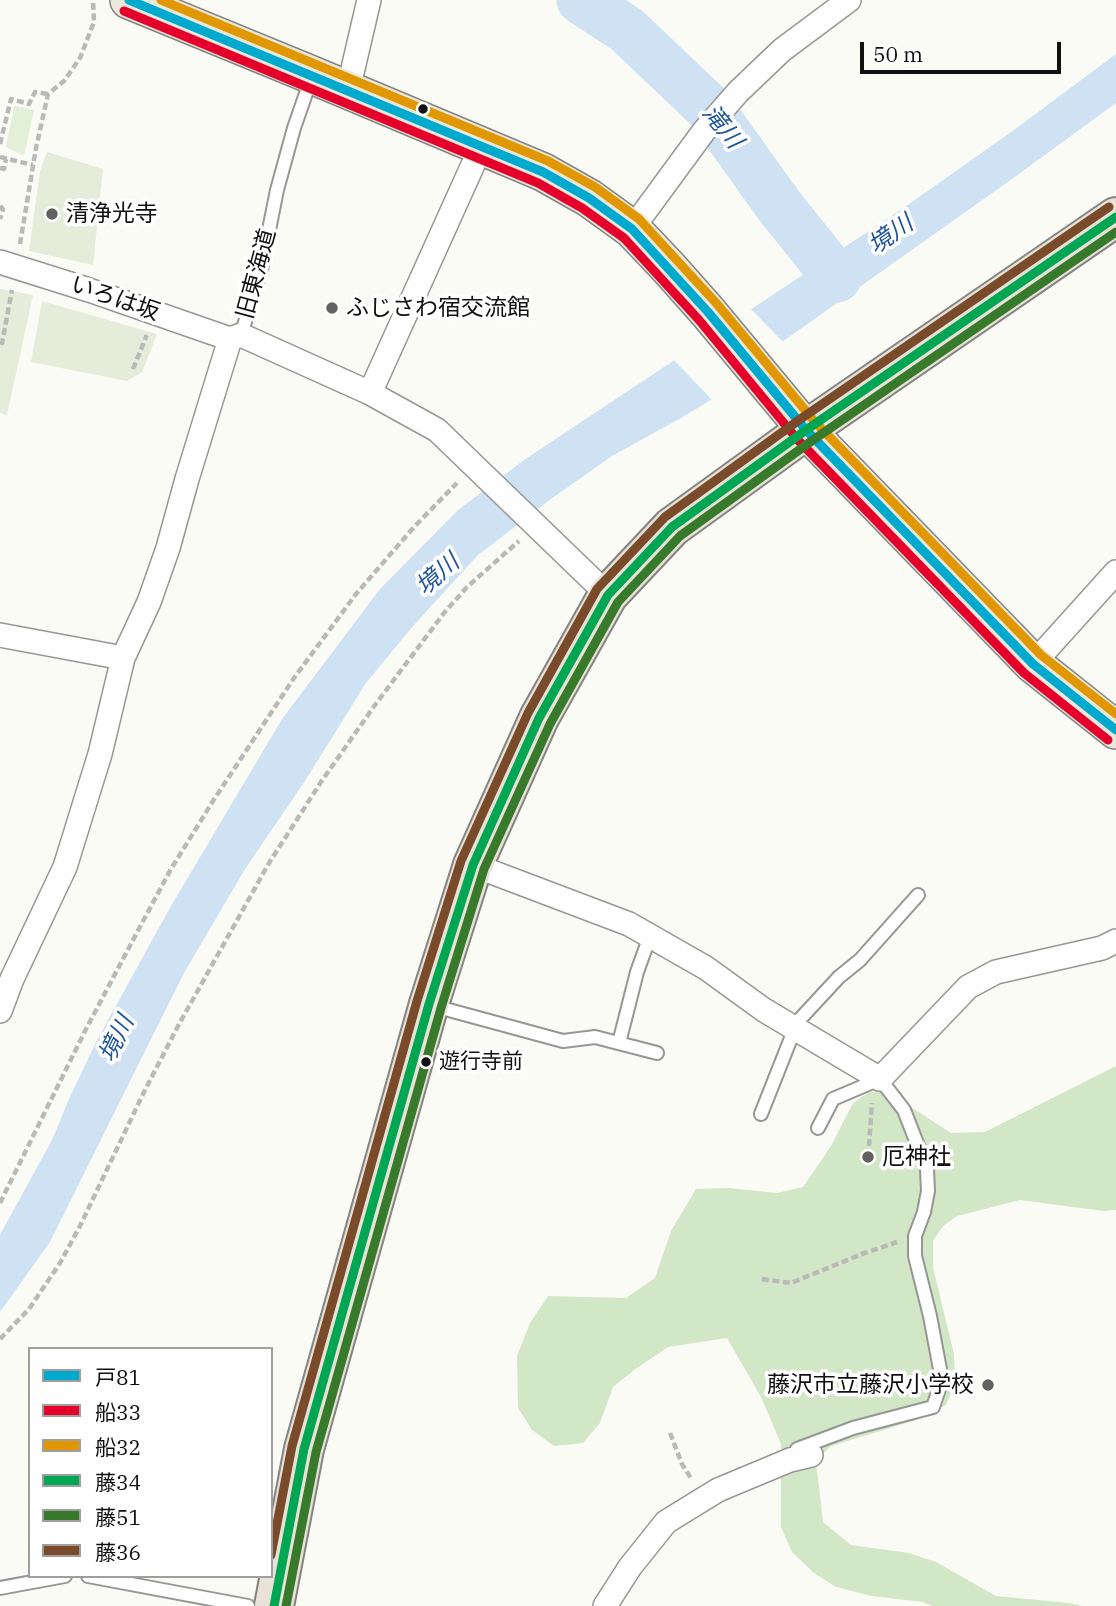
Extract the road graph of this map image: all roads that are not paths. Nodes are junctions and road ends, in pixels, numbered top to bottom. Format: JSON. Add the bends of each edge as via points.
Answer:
{"nodes":[{"id":1,"x":129,"y":0,"type":"edge"},
{"id":2,"x":369,"y":0,"type":"edge"},
{"id":3,"x":849,"y":0,"type":"edge"},
{"id":4,"x":312,"y":75,"type":"junction"},
{"id":5,"x":348,"y":90,"type":"junction"},
{"id":6,"x":481,"y":147,"type":"junction"},
{"id":7,"x":1116,"y":217,"type":"edge"},
{"id":8,"x":632,"y":229,"type":"junction"},
{"id":9,"x":8,"y":264,"type":"edge"},
{"id":10,"x":235,"y":337,"type":"junction"},
{"id":11,"x":370,"y":393,"type":"junction"},
{"id":12,"x":806,"y":430,"type":"junction"},
{"id":13,"x":1116,"y":572,"type":"edge"},
{"id":14,"x":608,"y":595,"type":"junction"},
{"id":15,"x":0,"y":635,"type":"edge"},
{"id":16,"x":123,"y":658,"type":"junction"},
{"id":17,"x":1034,"y":664,"type":"junction"},
{"id":18,"x":1116,"y":730,"type":"edge"},
{"id":19,"x":473,"y":865,"type":"junction"},
{"id":20,"x":918,"y":895,"type":"dead end"},
{"id":21,"x":650,"y":936,"type":"junction"},
{"id":22,"x":1116,"y":941,"type":"edge"},
{"id":23,"x":429,"y":1004,"type":"junction"},
{"id":24,"x":0,"y":1011,"type":"edge"},
{"id":25,"x":795,"y":1028,"type":"junction"},
{"id":26,"x":619,"y":1043,"type":"junction"},
{"id":27,"x":657,"y":1053,"type":"dead end"},
{"id":28,"x":880,"y":1079,"type":"junction"},
{"id":29,"x":761,"y":1114,"type":"dead end"},
{"id":30,"x":818,"y":1128,"type":"dead end"},
{"id":31,"x":800,"y":1457,"type":"joint"},
{"id":32,"x":54,"y":1578,"type":"edge"},
{"id":33,"x":99,"y":1578,"type":"edge"},
{"id":34,"x":0,"y":1588,"type":"edge"},
{"id":35,"x":248,"y":1606,"type":"edge"},
{"id":36,"x":274,"y":1606,"type":"edge"},
{"id":37,"x":605,"y":1606,"type":"edge"}],
"edges":[{"from":1,"to":4,"type":"main road"},
{"from":2,"to":5,"type":"street"},
{"from":3,"to":8,"type":"street","via":[[782,50],[738,92]]},
{"from":4,"to":5,"type":"main road"},
{"from":4,"to":10,"type":"lane","name":"旧東海道","via":[[277,190],[261,270]]},
{"from":5,"to":6,"type":"main road"},
{"from":6,"to":8,"type":"main road","via":[[543,172]]},
{"from":6,"to":11,"type":"street"},
{"from":7,"to":12,"type":"highway"},
{"from":8,"to":12,"type":"main road"},
{"from":9,"to":10,"type":"street","name":"いろは坂"},
{"from":10,"to":11,"type":"street","name":"旧東海道"},
{"from":10,"to":16,"type":"street","via":[[168,548]]},
{"from":11,"to":14,"type":"street","name":"旧東海道","via":[[437,430]]},
{"from":12,"to":14,"type":"highway","via":[[672,527]]},
{"from":12,"to":17,"type":"main road"},
{"from":13,"to":17,"type":"street"},
{"from":14,"to":19,"type":"highway","via":[[539,718]]},
{"from":15,"to":16,"type":"street"},
{"from":16,"to":24,"type":"street","via":[[69,855]]},
{"from":17,"to":18,"type":"main road"},
{"from":19,"to":21,"type":"street"},
{"from":19,"to":23,"type":"highway"},
{"from":20,"to":25,"type":"lane"},
{"from":21,"to":25,"type":"street"},
{"from":21,"to":26,"type":"lane"},
{"from":22,"to":28,"type":"street","via":[[996,972],[968,987]]},
{"from":23,"to":26,"type":"lane","via":[[563,1041],[595,1037]]},
{"from":23,"to":36,"type":"highway","via":[[304,1449]]},
{"from":25,"to":28,"type":"street"},
{"from":25,"to":29,"type":"lane"},
{"from":26,"to":27,"type":"lane"},
{"from":28,"to":30,"type":"lane","via":[[833,1099]]},
{"from":28,"to":31,"type":"lane","via":[[904,1110],[927,1169],[928,1191],[915,1237],[915,1256],[942,1380],[933,1407],[853,1427],[793,1451]]},
{"from":31,"to":37,"type":"street","via":[[718,1490],[666,1522]]},
{"from":32,"to":34,"type":"lane"},
{"from":33,"to":35,"type":"lane"}]}
